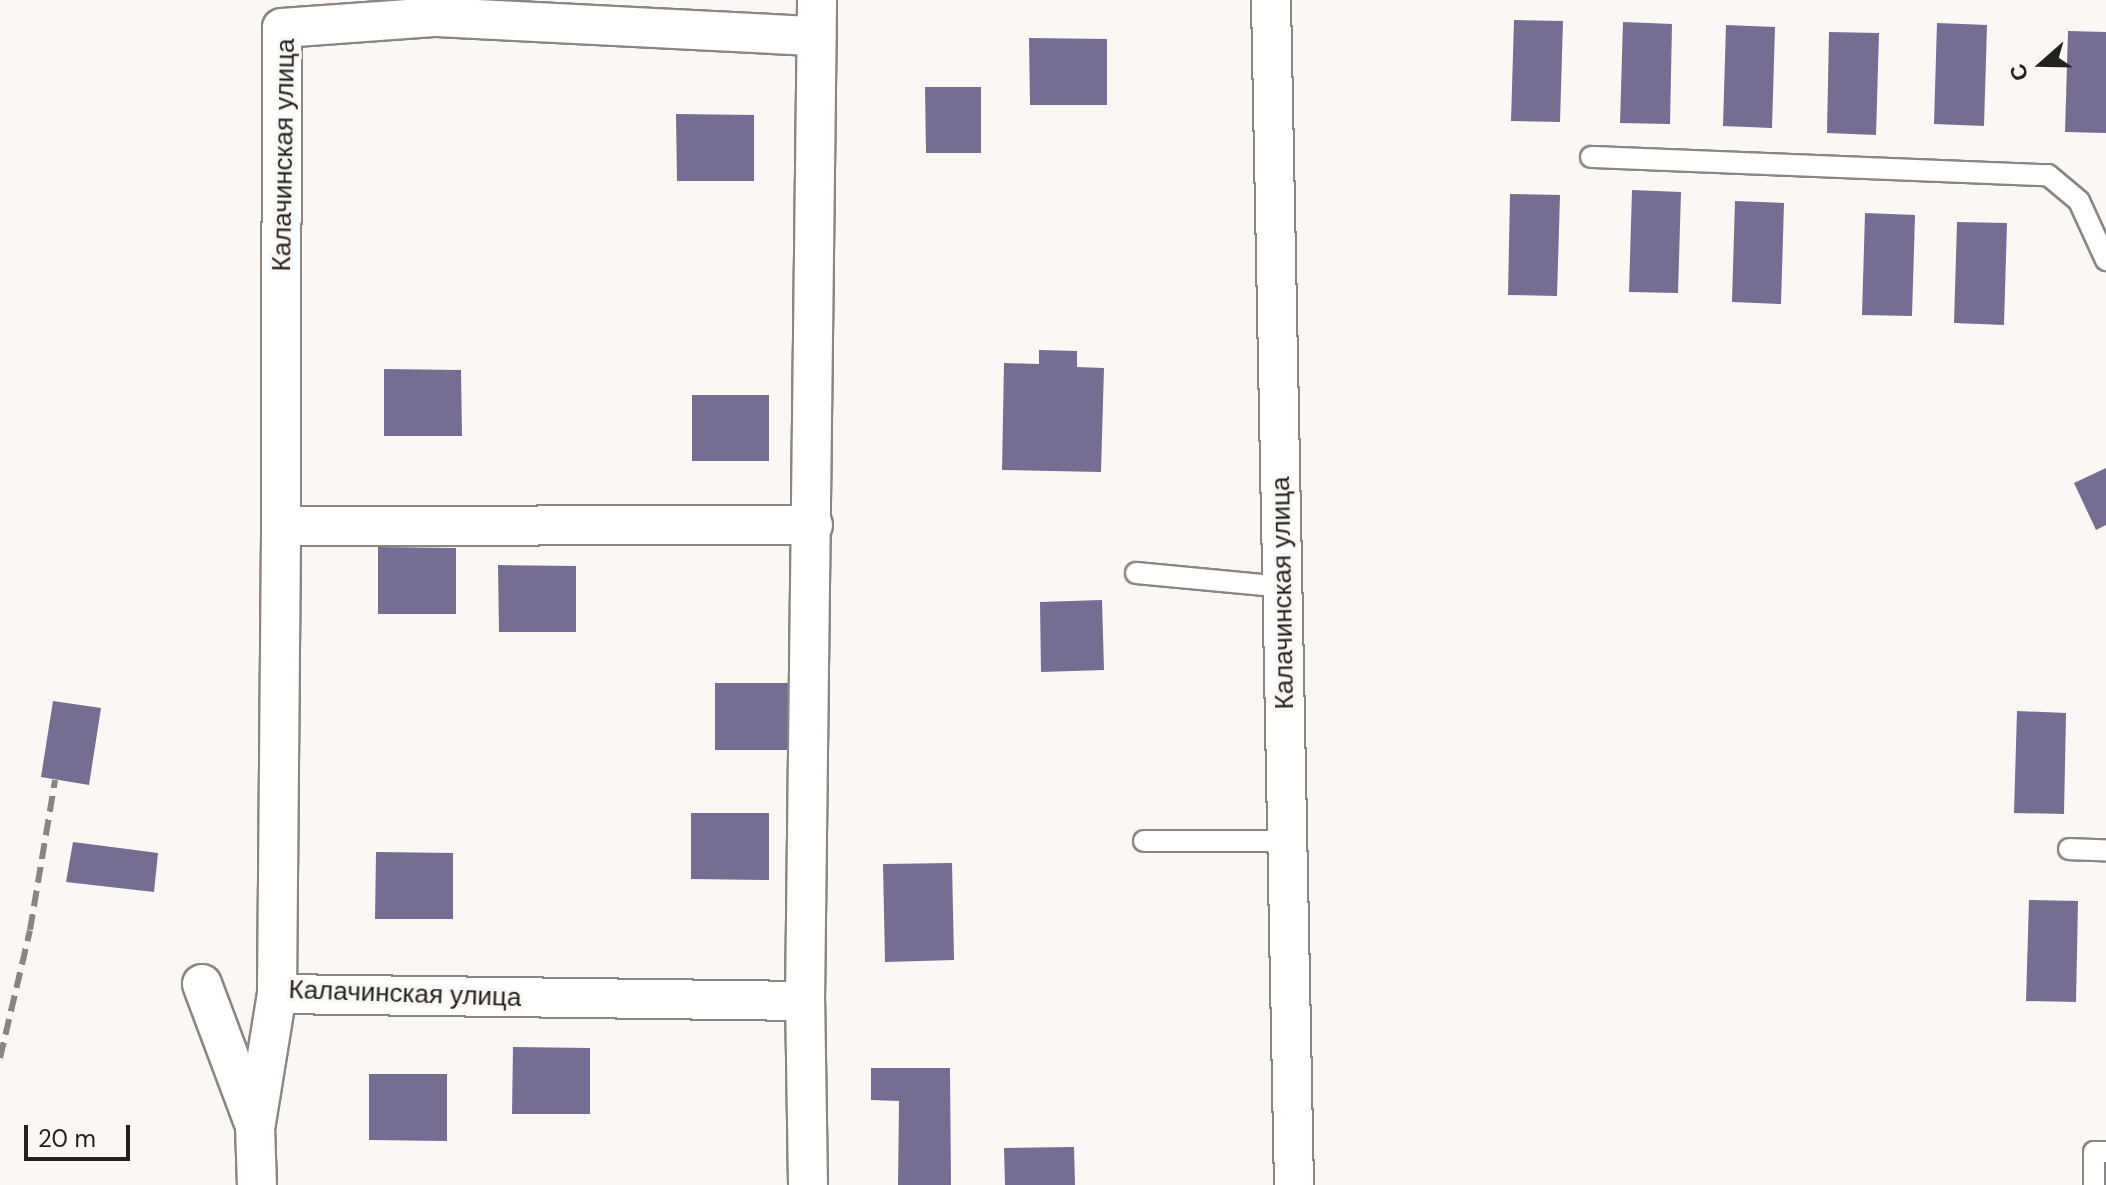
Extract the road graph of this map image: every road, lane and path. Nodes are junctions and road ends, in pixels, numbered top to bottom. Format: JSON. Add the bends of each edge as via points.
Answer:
{"nodes":[{"id":1,"x":1271,"y":0,"type":"edge"},
{"id":2,"x":438,"y":8,"type":"edge"},
{"id":3,"x":324,"y":12,"type":"edge"},
{"id":4,"x":817,"y":18,"type":"edge"},
{"id":5,"x":1591,"y":157,"type":"dead end"},
{"id":6,"x":2106,"y":260,"type":"edge"},
{"id":7,"x":813,"y":525,"type":"junction"},
{"id":8,"x":281,"y":526,"type":"junction"},
{"id":9,"x":1136,"y":573,"type":"dead end"},
{"id":10,"x":1283,"y":587,"type":"junction"},
{"id":11,"x":1144,"y":841,"type":"dead end"},
{"id":12,"x":1287,"y":841,"type":"junction"},
{"id":13,"x":2069,"y":849,"type":"dead end"},
{"id":14,"x":2106,"y":850,"type":"edge"},
{"id":15,"x":202,"y":984,"type":"dead end"},
{"id":16,"x":277,"y":994,"type":"junction"},
{"id":17,"x":805,"y":1001,"type":"junction"},
{"id":18,"x":255,"y":1126,"type":"junction"},
{"id":19,"x":2106,"y":1152,"type":"edge"},
{"id":20,"x":257,"y":1185,"type":"edge"},
{"id":21,"x":808,"y":1185,"type":"edge"},
{"id":22,"x":1294,"y":1185,"type":"edge"},
{"id":23,"x":2094,"y":1185,"type":"edge"}],
"edges":[{"from":1,"to":10,"type":"street","name":"Калачинская улица"},
{"from":2,"to":3,"type":"street","name":"Калачинская улица"},
{"from":2,"to":4,"type":"street","name":"Калачинская улица"},
{"from":3,"to":8,"type":"street","name":"Калачинская улица","via":[[282,28]]},
{"from":4,"to":7,"type":"street","name":"Калачинская улица"},
{"from":5,"to":6,"type":"lane","via":[[2048,175],[2079,201]]},
{"from":7,"to":8,"type":"street"},
{"from":7,"to":17,"type":"street","name":"Калачинская улица"},
{"from":8,"to":16,"type":"street","name":"Калачинская улица"},
{"from":9,"to":10,"type":"lane"},
{"from":10,"to":12,"type":"street","name":"Калачинская улица"},
{"from":11,"to":12,"type":"lane"},
{"from":12,"to":22,"type":"street","name":"Калачинская улица"},
{"from":13,"to":14,"type":"lane"},
{"from":15,"to":18,"type":"street"},
{"from":16,"to":17,"type":"street","name":"Калачинская улица"},
{"from":16,"to":18,"type":"street"},
{"from":17,"to":21,"type":"street","name":"Калачинская улица"},
{"from":18,"to":20,"type":"street"},
{"from":19,"to":23,"type":"lane","via":[[2094,1152]]}]}
